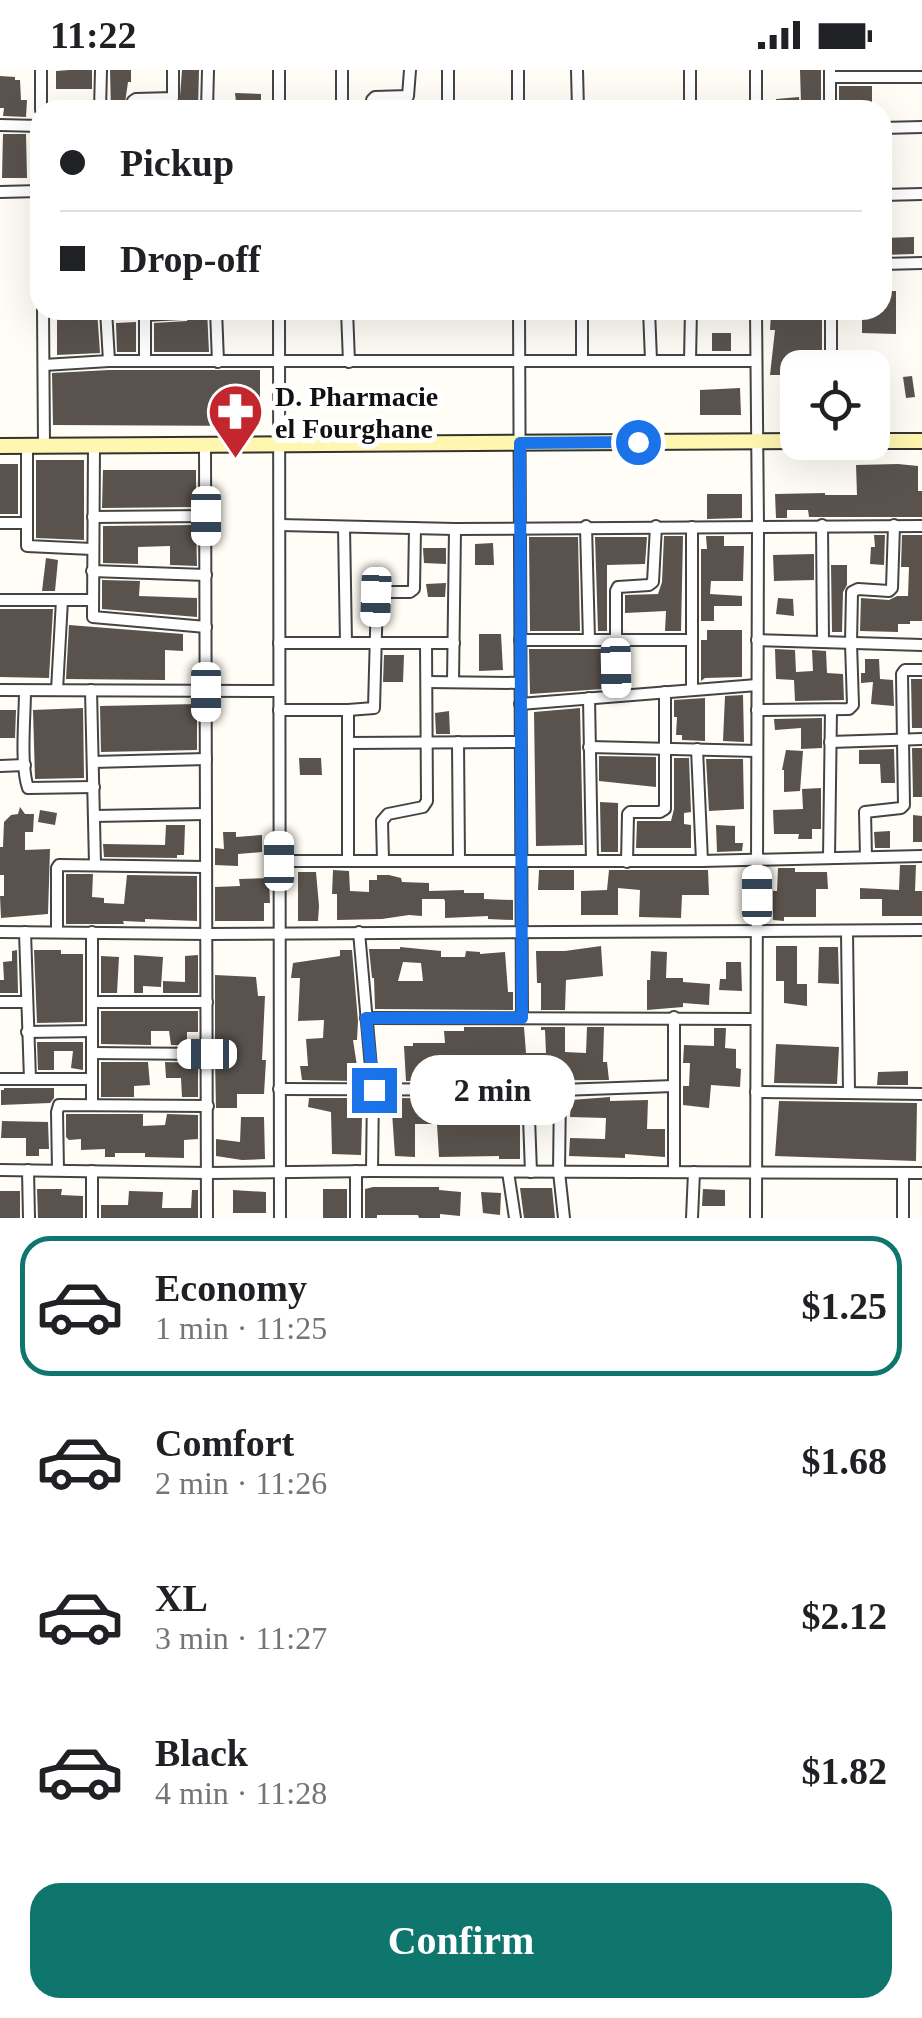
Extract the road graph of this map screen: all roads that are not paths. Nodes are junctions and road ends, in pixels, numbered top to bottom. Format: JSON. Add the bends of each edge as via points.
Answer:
{"nodes":[{"id":1,"x":41,"y":70,"type":"edge"},
{"id":2,"x":101,"y":70,"type":"edge"},
{"id":3,"x":173,"y":70,"type":"edge"},
{"id":4,"x":208,"y":70,"type":"edge"},
{"id":5,"x":279,"y":70,"type":"edge"},
{"id":6,"x":342,"y":70,"type":"edge"},
{"id":7,"x":410,"y":70,"type":"edge"},
{"id":8,"x":448,"y":70,"type":"edge"},
{"id":9,"x":518,"y":70,"type":"edge"},
{"id":10,"x":577,"y":70,"type":"edge"},
{"id":11,"x":690,"y":70,"type":"edge"},
{"id":12,"x":756,"y":70,"type":"edge"},
{"id":13,"x":830,"y":74,"type":"edge"},
{"id":14,"x":922,"y":77,"type":"edge"},
{"id":15,"x":41,"y":100,"type":"edge"},
{"id":16,"x":100,"y":100,"type":"edge"},
{"id":17,"x":134,"y":100,"type":"edge"},
{"id":18,"x":170,"y":100,"type":"edge"},
{"id":19,"x":170,"y":100,"type":"edge"},
{"id":20,"x":207,"y":100,"type":"edge"},
{"id":21,"x":279,"y":100,"type":"edge"},
{"id":22,"x":342,"y":100,"type":"edge"},
{"id":23,"x":372,"y":100,"type":"edge"},
{"id":24,"x":448,"y":100,"type":"edge"},
{"id":25,"x":518,"y":100,"type":"edge"},
{"id":26,"x":578,"y":100,"type":"edge"},
{"id":27,"x":690,"y":100,"type":"edge"},
{"id":28,"x":756,"y":100,"type":"edge"},
{"id":29,"x":830,"y":100,"type":"edge"},
{"id":30,"x":0,"y":124,"type":"edge"},
{"id":31,"x":30,"y":126,"type":"edge"},
{"id":32,"x":922,"y":127,"type":"edge"},
{"id":33,"x":892,"y":128,"type":"edge"},
{"id":34,"x":30,"y":191,"type":"edge"},
{"id":35,"x":0,"y":192,"type":"edge"},
{"id":36,"x":892,"y":194,"type":"edge"},
{"id":37,"x":922,"y":194,"type":"edge"},
{"id":38,"x":892,"y":264,"type":"edge"},
{"id":39,"x":922,"y":264,"type":"edge"},
{"id":40,"x":43,"y":320,"type":"edge"},
{"id":41,"x":106,"y":320,"type":"edge"},
{"id":42,"x":144,"y":320,"type":"edge"},
{"id":43,"x":216,"y":320,"type":"edge"},
{"id":44,"x":279,"y":320,"type":"edge"},
{"id":45,"x":347,"y":320,"type":"edge"},
{"id":46,"x":519,"y":320,"type":"edge"},
{"id":47,"x":582,"y":320,"type":"edge"},
{"id":48,"x":649,"y":320,"type":"edge"},
{"id":49,"x":690,"y":320,"type":"edge"},
{"id":50,"x":756,"y":320,"type":"edge"},
{"id":51,"x":831,"y":320,"type":"edge"},
{"id":52,"x":831,"y":350,"type":"edge"},
{"id":53,"x":279,"y":360,"type":"junction"},
{"id":54,"x":582,"y":360,"type":"junction"},
{"id":55,"x":651,"y":360,"type":"junction"},
{"id":56,"x":690,"y":360,"type":"junction"},
{"id":57,"x":108,"y":361,"type":"junction"},
{"id":58,"x":145,"y":361,"type":"junction"},
{"id":59,"x":756,"y":361,"type":"junction"},
{"id":60,"x":218,"y":362,"type":"junction"},
{"id":61,"x":349,"y":362,"type":"junction"},
{"id":62,"x":520,"y":362,"type":"junction"},
{"id":63,"x":44,"y":365,"type":"junction"},
{"id":64,"x":922,"y":440,"type":"edge"},
{"id":65,"x":890,"y":441,"type":"edge"},
{"id":66,"x":757,"y":442,"type":"junction"},
{"id":67,"x":780,"y":442,"type":"edge"},
{"id":68,"x":520,"y":443,"type":"junction"},
{"id":69,"x":279,"y":444,"type":"junction"},
{"id":70,"x":206,"y":445,"type":"junction"},
{"id":71,"x":0,"y":446,"type":"edge"},
{"id":72,"x":27,"y":446,"type":"junction"},
{"id":73,"x":44,"y":446,"type":"junction"},
{"id":74,"x":94,"y":446,"type":"junction"},
{"id":75,"x":92,"y":516,"type":"junction"},
{"id":76,"x":206,"y":516,"type":"junction"},
{"id":77,"x":0,"y":523,"type":"edge"},
{"id":78,"x":27,"y":523,"type":"junction"},
{"id":79,"x":894,"y":524,"type":"junction"},
{"id":80,"x":280,"y":525,"type":"junction"},
{"id":81,"x":344,"y":526,"type":"junction"},
{"id":82,"x":586,"y":526,"type":"junction"},
{"id":83,"x":656,"y":526,"type":"junction"},
{"id":84,"x":758,"y":526,"type":"junction"},
{"id":85,"x":822,"y":526,"type":"junction"},
{"id":86,"x":922,"y":526,"type":"edge"},
{"id":87,"x":521,"y":527,"type":"junction"},
{"id":88,"x":692,"y":527,"type":"junction"},
{"id":89,"x":415,"y":528,"type":"junction"},
{"id":90,"x":455,"y":528,"type":"junction"},
{"id":91,"x":92,"y":549,"type":"junction"},
{"id":92,"x":92,"y":571,"type":"junction"},
{"id":93,"x":206,"y":575,"type":"junction"},
{"id":94,"x":0,"y":600,"type":"edge"},
{"id":95,"x":62,"y":600,"type":"junction"},
{"id":96,"x":92,"y":600,"type":"junction"},
{"id":97,"x":206,"y":627,"type":"junction"},
{"id":98,"x":520,"y":640,"type":"junction"},
{"id":99,"x":589,"y":640,"type":"junction"},
{"id":100,"x":615,"y":640,"type":"junction"},
{"id":101,"x":692,"y":640,"type":"junction"},
{"id":102,"x":757,"y":640,"type":"junction"},
{"id":103,"x":824,"y":642,"type":"junction"},
{"id":104,"x":279,"y":643,"type":"junction"},
{"id":105,"x":346,"y":643,"type":"junction"},
{"id":106,"x":374,"y":643,"type":"junction"},
{"id":107,"x":426,"y":643,"type":"junction"},
{"id":108,"x":454,"y":643,"type":"junction"},
{"id":109,"x":850,"y":643,"type":"junction"},
{"id":110,"x":922,"y":646,"type":"edge"},
{"id":111,"x":922,"y":670,"type":"edge"},
{"id":112,"x":427,"y":682,"type":"junction"},
{"id":113,"x":453,"y":682,"type":"junction"},
{"id":114,"x":520,"y":682,"type":"junction"},
{"id":115,"x":757,"y":684,"type":"junction"},
{"id":116,"x":0,"y":690,"type":"edge"},
{"id":117,"x":25,"y":690,"type":"junction"},
{"id":118,"x":57,"y":690,"type":"junction"},
{"id":119,"x":92,"y":690,"type":"junction"},
{"id":120,"x":692,"y":690,"type":"junction"},
{"id":121,"x":279,"y":691,"type":"junction"},
{"id":122,"x":206,"y":692,"type":"junction"},
{"id":123,"x":665,"y":692,"type":"junction"},
{"id":124,"x":616,"y":696,"type":"junction"},
{"id":125,"x":588,"y":698,"type":"junction"},
{"id":126,"x":520,"y":704,"type":"junction"},
{"id":127,"x":279,"y":710,"type":"junction"},
{"id":128,"x":348,"y":710,"type":"junction"},
{"id":129,"x":757,"y":710,"type":"junction"},
{"id":130,"x":831,"y":710,"type":"junction"},
{"id":131,"x":922,"y":739,"type":"edge"},
{"id":132,"x":903,"y":740,"type":"junction"},
{"id":133,"x":427,"y":742,"type":"junction"},
{"id":134,"x":458,"y":742,"type":"junction"},
{"id":135,"x":520,"y":742,"type":"junction"},
{"id":136,"x":830,"y":742,"type":"junction"},
{"id":137,"x":349,"y":743,"type":"junction"},
{"id":138,"x":590,"y":747,"type":"junction"},
{"id":139,"x":665,"y":749,"type":"junction"},
{"id":140,"x":697,"y":750,"type":"junction"},
{"id":141,"x":757,"y":751,"type":"junction"},
{"id":142,"x":206,"y":760,"type":"junction"},
{"id":143,"x":93,"y":762,"type":"junction"},
{"id":144,"x":25,"y":765,"type":"junction"},
{"id":145,"x":0,"y":766,"type":"edge"},
{"id":146,"x":94,"y":787,"type":"junction"},
{"id":147,"x":206,"y":814,"type":"junction"},
{"id":148,"x":94,"y":816,"type":"junction"},
{"id":149,"x":922,"y":856,"type":"edge"},
{"id":150,"x":866,"y":857,"type":"junction"},
{"id":151,"x":830,"y":858,"type":"junction"},
{"id":152,"x":348,"y":860,"type":"junction"},
{"id":153,"x":383,"y":860,"type":"junction"},
{"id":154,"x":459,"y":860,"type":"junction"},
{"id":155,"x":521,"y":860,"type":"junction"},
{"id":156,"x":757,"y":860,"type":"junction"},
{"id":157,"x":279,"y":861,"type":"junction"},
{"id":158,"x":592,"y":861,"type":"junction"},
{"id":159,"x":702,"y":861,"type":"junction"},
{"id":160,"x":627,"y":862,"type":"junction"},
{"id":161,"x":95,"y":864,"type":"junction"},
{"id":162,"x":205,"y":867,"type":"junction"},
{"id":163,"x":847,"y":930,"type":"junction"},
{"id":164,"x":922,"y":930,"type":"edge"},
{"id":165,"x":522,"y":931,"type":"junction"},
{"id":166,"x":756,"y":931,"type":"junction"},
{"id":167,"x":0,"y":932,"type":"edge"},
{"id":168,"x":25,"y":932,"type":"junction"},
{"id":169,"x":57,"y":932,"type":"junction"},
{"id":170,"x":92,"y":932,"type":"junction"},
{"id":171,"x":280,"y":932,"type":"junction"},
{"id":172,"x":359,"y":932,"type":"junction"},
{"id":173,"x":206,"y":934,"type":"junction"},
{"id":174,"x":0,"y":1002,"type":"edge"},
{"id":175,"x":26,"y":1002,"type":"junction"},
{"id":176,"x":92,"y":1002,"type":"junction"},
{"id":177,"x":207,"y":1002,"type":"junction"},
{"id":178,"x":674,"y":1017,"type":"junction"},
{"id":179,"x":366,"y":1018,"type":"junction"},
{"id":180,"x":522,"y":1018,"type":"junction"},
{"id":181,"x":756,"y":1019,"type":"junction"},
{"id":182,"x":92,"y":1031,"type":"junction"},
{"id":183,"x":26,"y":1032,"type":"junction"},
{"id":184,"x":92,"y":1053,"type":"junction"},
{"id":185,"x":207,"y":1054,"type":"junction"},
{"id":186,"x":0,"y":1079,"type":"edge"},
{"id":187,"x":30,"y":1079,"type":"junction"},
{"id":188,"x":92,"y":1079,"type":"junction"},
{"id":189,"x":674,"y":1086,"type":"junction"},
{"id":190,"x":279,"y":1089,"type":"junction"},
{"id":191,"x":374,"y":1090,"type":"junction"},
{"id":192,"x":528,"y":1090,"type":"junction"},
{"id":193,"x":560,"y":1090,"type":"junction"},
{"id":194,"x":756,"y":1092,"type":"junction"},
{"id":195,"x":850,"y":1092,"type":"junction"},
{"id":196,"x":922,"y":1094,"type":"edge"},
{"id":197,"x":92,"y":1104,"type":"junction"},
{"id":198,"x":208,"y":1106,"type":"junction"},
{"id":199,"x":0,"y":1170,"type":"edge"},
{"id":200,"x":28,"y":1170,"type":"junction"},
{"id":201,"x":58,"y":1170,"type":"junction"},
{"id":202,"x":92,"y":1170,"type":"junction"},
{"id":203,"x":356,"y":1171,"type":"junction"},
{"id":204,"x":372,"y":1171,"type":"junction"},
{"id":205,"x":281,"y":1172,"type":"junction"},
{"id":206,"x":508,"y":1172,"type":"junction"},
{"id":207,"x":531,"y":1172,"type":"junction"},
{"id":208,"x":559,"y":1172,"type":"junction"},
{"id":209,"x":674,"y":1172,"type":"junction"},
{"id":210,"x":694,"y":1172,"type":"junction"},
{"id":211,"x":756,"y":1172,"type":"junction"},
{"id":212,"x":208,"y":1173,"type":"junction"},
{"id":213,"x":903,"y":1173,"type":"junction"},
{"id":214,"x":922,"y":1173,"type":"edge"},
{"id":215,"x":29,"y":1218,"type":"edge"},
{"id":216,"x":92,"y":1218,"type":"edge"},
{"id":217,"x":207,"y":1218,"type":"edge"},
{"id":218,"x":280,"y":1218,"type":"edge"},
{"id":219,"x":356,"y":1218,"type":"edge"},
{"id":220,"x":515,"y":1218,"type":"edge"},
{"id":221,"x":564,"y":1218,"type":"edge"},
{"id":222,"x":692,"y":1218,"type":"edge"},
{"id":223,"x":756,"y":1218,"type":"edge"},
{"id":224,"x":903,"y":1218,"type":"edge"}],
"edges":[{"from":1,"to":15,"type":"street"},
{"from":2,"to":16,"type":"street"},
{"from":3,"to":19,"type":"street"},
{"from":4,"to":20,"type":"street"},
{"from":5,"to":21,"type":"street"},
{"from":6,"to":22,"type":"street"},
{"from":7,"to":23,"type":"street","via":[[408,96]]},
{"from":8,"to":24,"type":"street"},
{"from":9,"to":25,"type":"street"},
{"from":10,"to":26,"type":"street"},
{"from":11,"to":27,"type":"street"},
{"from":12,"to":28,"type":"street"},
{"from":13,"to":14,"type":"street"},
{"from":13,"to":29,"type":"street"},
{"from":17,"to":18,"type":"street"},
{"from":30,"to":31,"type":"street"},
{"from":32,"to":33,"type":"street"},
{"from":34,"to":35,"type":"street"},
{"from":36,"to":37,"type":"street"},
{"from":38,"to":39,"type":"street"},
{"from":40,"to":63,"type":"street"},
{"from":41,"to":57,"type":"street"},
{"from":42,"to":58,"type":"street"},
{"from":43,"to":60,"type":"street"},
{"from":44,"to":53,"type":"street"},
{"from":45,"to":61,"type":"street"},
{"from":46,"to":62,"type":"street"},
{"from":47,"to":54,"type":"street"},
{"from":48,"to":55,"type":"street"},
{"from":49,"to":56,"type":"street"},
{"from":50,"to":59,"type":"street"},
{"from":51,"to":52,"type":"street"},
{"from":53,"to":60,"type":"street"},
{"from":53,"to":61,"type":"street"},
{"from":53,"to":69,"type":"street"},
{"from":54,"to":55,"type":"street"},
{"from":54,"to":62,"type":"street"},
{"from":55,"to":56,"type":"street"},
{"from":56,"to":59,"type":"street"},
{"from":57,"to":58,"type":"street"},
{"from":57,"to":63,"type":"street"},
{"from":58,"to":60,"type":"street"},
{"from":59,"to":66,"type":"street"},
{"from":61,"to":62,"type":"street"},
{"from":62,"to":68,"type":"street"},
{"from":63,"to":73,"type":"street"},
{"from":64,"to":65,"type":"street"},
{"from":66,"to":67,"type":"street"},
{"from":66,"to":68,"type":"street"},
{"from":66,"to":84,"type":"street"},
{"from":68,"to":69,"type":"street"},
{"from":68,"to":87,"type":"street"},
{"from":69,"to":70,"type":"street"},
{"from":69,"to":80,"type":"street"},
{"from":70,"to":74,"type":"street"},
{"from":70,"to":76,"type":"street"},
{"from":71,"to":72,"type":"street"},
{"from":72,"to":73,"type":"street"},
{"from":72,"to":78,"type":"street"},
{"from":73,"to":74,"type":"street"},
{"from":74,"to":75,"type":"street"},
{"from":75,"to":76,"type":"street"},
{"from":75,"to":91,"type":"street"},
{"from":76,"to":93,"type":"street"},
{"from":77,"to":78,"type":"street"},
{"from":78,"to":91,"type":"street","via":[[28,546]]},
{"from":79,"to":85,"type":"street"},
{"from":79,"to":86,"type":"street"},
{"from":79,"to":109,"type":"street","via":[[892,588],[852,592]]},
{"from":80,"to":81,"type":"street"},
{"from":80,"to":104,"type":"street"},
{"from":81,"to":89,"type":"street"},
{"from":81,"to":105,"type":"street"},
{"from":82,"to":83,"type":"street"},
{"from":82,"to":87,"type":"street"},
{"from":82,"to":99,"type":"street"},
{"from":83,"to":88,"type":"street"},
{"from":83,"to":100,"type":"street","via":[[652,582],[616,589]]},
{"from":84,"to":85,"type":"street"},
{"from":84,"to":88,"type":"street"},
{"from":84,"to":102,"type":"street"},
{"from":85,"to":103,"type":"street"},
{"from":87,"to":90,"type":"street"},
{"from":87,"to":98,"type":"street"},
{"from":88,"to":101,"type":"street"},
{"from":89,"to":90,"type":"street"},
{"from":89,"to":106,"type":"street","via":[[414,589],[378,593]]},
{"from":90,"to":108,"type":"street"},
{"from":91,"to":92,"type":"street"},
{"from":92,"to":93,"type":"street"},
{"from":92,"to":96,"type":"street"},
{"from":93,"to":97,"type":"street"},
{"from":94,"to":95,"type":"street"},
{"from":95,"to":96,"type":"street"},
{"from":95,"to":118,"type":"street"},
{"from":96,"to":97,"type":"street","via":[[94,618]]},
{"from":97,"to":122,"type":"street"},
{"from":98,"to":99,"type":"street"},
{"from":98,"to":114,"type":"street"},
{"from":99,"to":100,"type":"street"},
{"from":100,"to":101,"type":"street"},
{"from":100,"to":124,"type":"street"},
{"from":101,"to":120,"type":"street"},
{"from":102,"to":103,"type":"street"},
{"from":102,"to":115,"type":"street"},
{"from":103,"to":109,"type":"street"},
{"from":104,"to":105,"type":"street"},
{"from":104,"to":121,"type":"street"},
{"from":105,"to":106,"type":"street"},
{"from":106,"to":107,"type":"street"},
{"from":106,"to":128,"type":"street","via":[[374,708]]},
{"from":107,"to":108,"type":"street"},
{"from":107,"to":112,"type":"street"},
{"from":108,"to":113,"type":"street"},
{"from":109,"to":110,"type":"street"},
{"from":109,"to":130,"type":"street","via":[[852,706]]},
{"from":111,"to":132,"type":"street","via":[[902,674]]},
{"from":112,"to":113,"type":"street"},
{"from":112,"to":133,"type":"street"},
{"from":113,"to":114,"type":"street"},
{"from":114,"to":126,"type":"street"},
{"from":115,"to":120,"type":"street"},
{"from":115,"to":129,"type":"street"},
{"from":116,"to":117,"type":"street"},
{"from":117,"to":118,"type":"street"},
{"from":117,"to":144,"type":"street"},
{"from":118,"to":119,"type":"street"},
{"from":119,"to":122,"type":"street"},
{"from":119,"to":143,"type":"street"},
{"from":120,"to":123,"type":"street"},
{"from":121,"to":122,"type":"street"},
{"from":121,"to":127,"type":"street"},
{"from":122,"to":142,"type":"street"},
{"from":123,"to":124,"type":"street"},
{"from":123,"to":139,"type":"street"},
{"from":124,"to":125,"type":"street"},
{"from":125,"to":126,"type":"street"},
{"from":125,"to":138,"type":"street"},
{"from":126,"to":135,"type":"street"},
{"from":127,"to":128,"type":"street"},
{"from":127,"to":157,"type":"street"},
{"from":128,"to":137,"type":"street"},
{"from":129,"to":130,"type":"street"},
{"from":129,"to":141,"type":"street"},
{"from":130,"to":136,"type":"street"},
{"from":131,"to":132,"type":"street"},
{"from":132,"to":136,"type":"street"},
{"from":132,"to":150,"type":"street","via":[[904,805],[865,812]]},
{"from":133,"to":134,"type":"street"},
{"from":133,"to":137,"type":"street"},
{"from":133,"to":153,"type":"street","via":[[426,804],[384,817]]},
{"from":134,"to":135,"type":"street"},
{"from":134,"to":154,"type":"street"},
{"from":135,"to":155,"type":"street"},
{"from":136,"to":151,"type":"street"},
{"from":137,"to":152,"type":"street"},
{"from":138,"to":139,"type":"street"},
{"from":138,"to":158,"type":"street"},
{"from":139,"to":140,"type":"street"},
{"from":139,"to":160,"type":"street","via":[[665,809],[628,814]]},
{"from":140,"to":141,"type":"street"},
{"from":140,"to":159,"type":"street"},
{"from":141,"to":156,"type":"street"},
{"from":142,"to":143,"type":"street"},
{"from":142,"to":147,"type":"street"},
{"from":143,"to":146,"type":"street"},
{"from":144,"to":145,"type":"street"},
{"from":144,"to":146,"type":"street","via":[[28,788]]},
{"from":146,"to":148,"type":"street"},
{"from":147,"to":148,"type":"street"},
{"from":147,"to":162,"type":"street"},
{"from":148,"to":161,"type":"street"},
{"from":149,"to":150,"type":"street"},
{"from":150,"to":151,"type":"street"},
{"from":151,"to":156,"type":"street"},
{"from":152,"to":153,"type":"street"},
{"from":152,"to":157,"type":"street"},
{"from":153,"to":154,"type":"street"},
{"from":154,"to":155,"type":"street"},
{"from":155,"to":158,"type":"street"},
{"from":155,"to":165,"type":"street"},
{"from":156,"to":159,"type":"street"},
{"from":156,"to":166,"type":"street"},
{"from":157,"to":171,"type":"street"},
{"from":158,"to":160,"type":"street"},
{"from":159,"to":160,"type":"street"},
{"from":161,"to":162,"type":"street"},
{"from":161,"to":169,"type":"street","via":[[58,866]]},
{"from":162,"to":173,"type":"street"},
{"from":163,"to":164,"type":"street"},
{"from":163,"to":166,"type":"street"},
{"from":163,"to":195,"type":"street"},
{"from":165,"to":166,"type":"street"},
{"from":165,"to":172,"type":"street"},
{"from":165,"to":180,"type":"street"},
{"from":166,"to":181,"type":"street"},
{"from":167,"to":168,"type":"street"},
{"from":168,"to":169,"type":"street"},
{"from":168,"to":175,"type":"street"},
{"from":169,"to":170,"type":"street"},
{"from":170,"to":173,"type":"street"},
{"from":170,"to":176,"type":"street"},
{"from":171,"to":172,"type":"street"},
{"from":171,"to":173,"type":"street"},
{"from":171,"to":190,"type":"street"},
{"from":172,"to":179,"type":"street"},
{"from":173,"to":177,"type":"street"},
{"from":174,"to":175,"type":"street"},
{"from":175,"to":183,"type":"street"},
{"from":176,"to":177,"type":"street"},
{"from":176,"to":182,"type":"street"},
{"from":177,"to":185,"type":"street"},
{"from":178,"to":180,"type":"street"},
{"from":178,"to":181,"type":"street"},
{"from":178,"to":189,"type":"street"},
{"from":179,"to":180,"type":"street"},
{"from":179,"to":191,"type":"street"},
{"from":181,"to":194,"type":"street"},
{"from":182,"to":183,"type":"street"},
{"from":182,"to":184,"type":"street"},
{"from":183,"to":187,"type":"street"},
{"from":184,"to":185,"type":"street"},
{"from":184,"to":188,"type":"street"},
{"from":185,"to":198,"type":"street"},
{"from":186,"to":187,"type":"street"},
{"from":187,"to":188,"type":"street"},
{"from":188,"to":197,"type":"street"},
{"from":189,"to":193,"type":"street"},
{"from":189,"to":209,"type":"street"},
{"from":190,"to":191,"type":"street"},
{"from":190,"to":205,"type":"street"},
{"from":191,"to":192,"type":"street"},
{"from":191,"to":204,"type":"street"},
{"from":192,"to":193,"type":"street"},
{"from":192,"to":207,"type":"street"},
{"from":193,"to":208,"type":"street"},
{"from":194,"to":195,"type":"street"},
{"from":194,"to":211,"type":"street"},
{"from":195,"to":196,"type":"street"},
{"from":197,"to":198,"type":"street"},
{"from":197,"to":201,"type":"street","via":[[59,1105]]},
{"from":198,"to":212,"type":"street"},
{"from":199,"to":200,"type":"street"},
{"from":200,"to":201,"type":"street"},
{"from":200,"to":215,"type":"street"},
{"from":201,"to":202,"type":"street"},
{"from":202,"to":212,"type":"street"},
{"from":202,"to":216,"type":"street"},
{"from":203,"to":204,"type":"street"},
{"from":203,"to":205,"type":"street"},
{"from":203,"to":219,"type":"street"},
{"from":204,"to":206,"type":"street"},
{"from":205,"to":212,"type":"street"},
{"from":205,"to":218,"type":"street"},
{"from":206,"to":207,"type":"street"},
{"from":206,"to":220,"type":"street"},
{"from":207,"to":208,"type":"street"},
{"from":208,"to":209,"type":"street"},
{"from":208,"to":221,"type":"street"},
{"from":209,"to":210,"type":"street"},
{"from":210,"to":211,"type":"street"},
{"from":210,"to":222,"type":"street"},
{"from":211,"to":213,"type":"street"},
{"from":211,"to":223,"type":"street"},
{"from":212,"to":217,"type":"street"},
{"from":213,"to":214,"type":"street"},
{"from":213,"to":224,"type":"street"}]}
